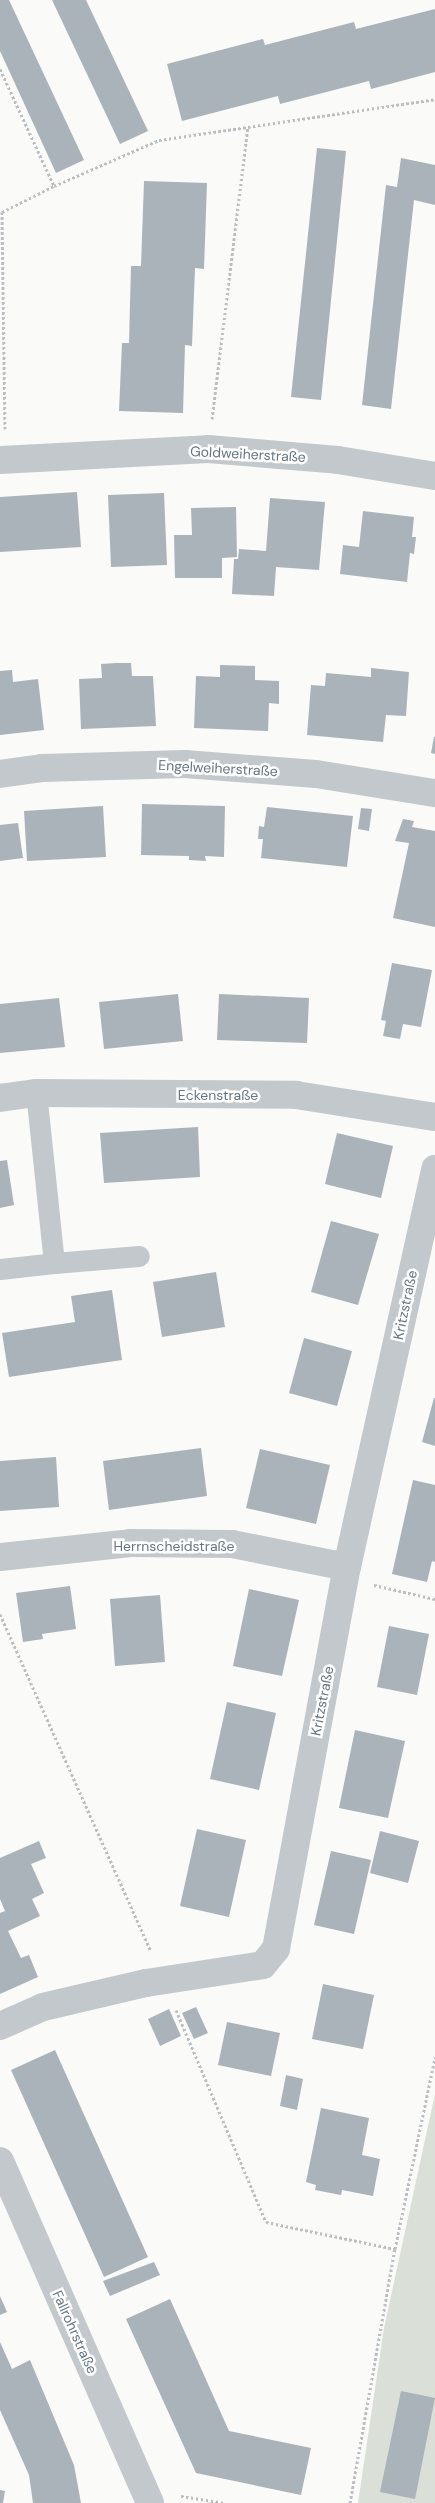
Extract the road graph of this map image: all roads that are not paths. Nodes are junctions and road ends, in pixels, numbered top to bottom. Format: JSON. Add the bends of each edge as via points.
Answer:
{"nodes":[{"id":1,"x":2,"y":459,"type":"edge"},
{"id":2,"x":435,"y":476,"type":"edge"},
{"id":3,"x":0,"y":774,"type":"edge"},
{"id":4,"x":435,"y":793,"type":"edge"},
{"id":5,"x":36,"y":1093,"type":"junction"},
{"id":6,"x":0,"y":1098,"type":"edge"},
{"id":7,"x":435,"y":1117,"type":"edge"},
{"id":8,"x":435,"y":1169,"type":"edge"},
{"id":9,"x":139,"y":1256,"type":"dead end"},
{"id":10,"x":54,"y":1263,"type":"junction"},
{"id":11,"x":0,"y":1269,"type":"edge"},
{"id":12,"x":0,"y":1558,"type":"edge"},
{"id":13,"x":347,"y":1567,"type":"junction"},
{"id":14,"x":0,"y":2026,"type":"edge"},
{"id":15,"x":0,"y":2161,"type":"edge"},
{"id":16,"x":149,"y":2501,"type":"edge"}],
"edges":[{"from":1,"to":2,"type":"street","name":"Goldweiherstraße","via":[[208,449],[338,460]]},
{"from":3,"to":4,"type":"street","name":"Engelweiherstraße","via":[[42,768],[185,764],[316,774]]},
{"from":5,"to":6,"type":"street","name":"Eckenstraße"},
{"from":5,"to":7,"type":"street","name":"Eckenstraße","via":[[296,1095]]},
{"from":5,"to":10,"type":"lane"},
{"from":8,"to":13,"type":"street","name":"Kritzstraße"},
{"from":9,"to":10,"type":"lane"},
{"from":10,"to":11,"type":"lane"},
{"from":12,"to":13,"type":"street","name":"Herrnscheidstraße","via":[[130,1543],[232,1544]]},
{"from":13,"to":14,"type":"street","name":"Kritzstraße","via":[[276,1949],[262,1965],[146,1983],[43,2007]]},
{"from":15,"to":16,"type":"street","name":"Fallrohrstraße"}]}
